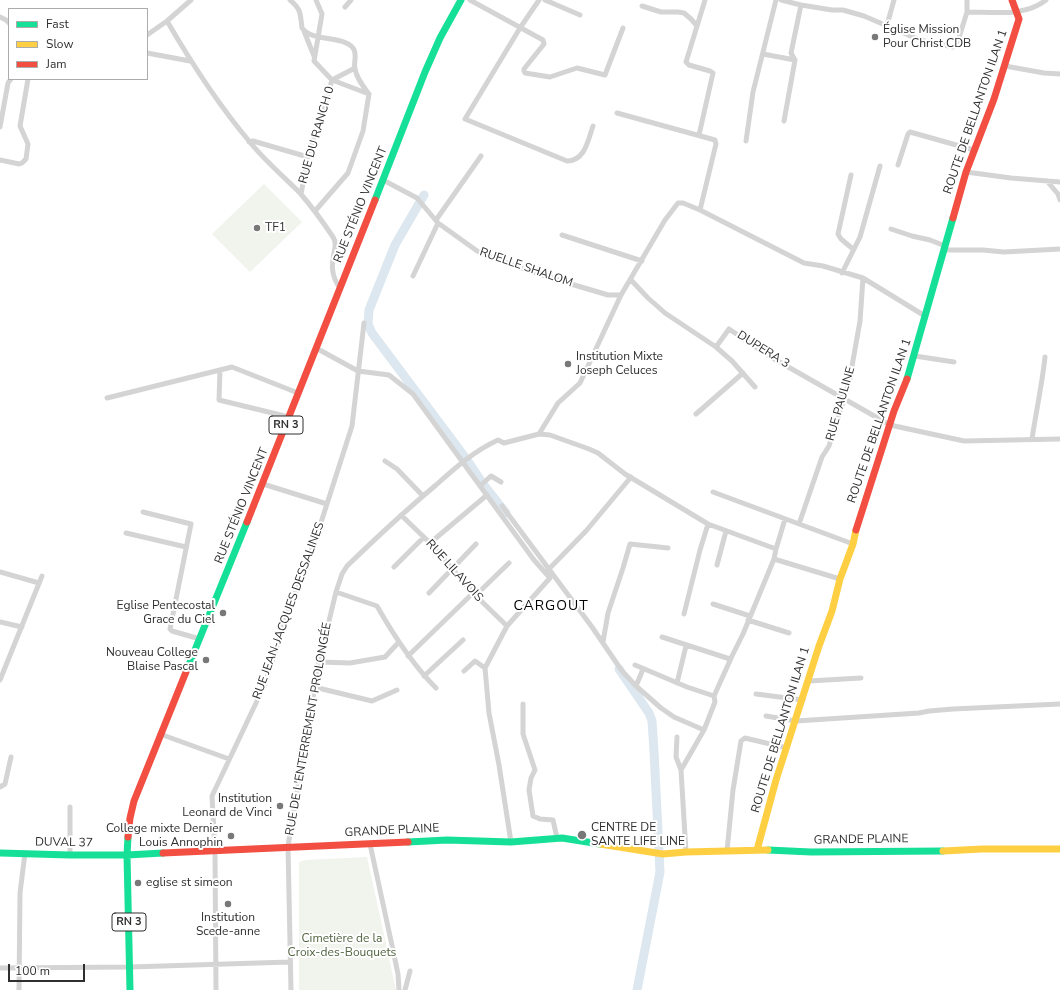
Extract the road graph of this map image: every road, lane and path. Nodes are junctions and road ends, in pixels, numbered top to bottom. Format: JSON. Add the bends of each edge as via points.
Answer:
{"nodes":[{"id":1,"x":191,"y":0,"type":"edge"},
{"id":2,"x":290,"y":0,"type":"edge"},
{"id":3,"x":316,"y":0,"type":"edge"},
{"id":4,"x":351,"y":0,"type":"edge"},
{"id":5,"x":461,"y":0,"type":"edge"},
{"id":6,"x":470,"y":0,"type":"edge"},
{"id":7,"x":538,"y":0,"type":"edge"},
{"id":8,"x":545,"y":0,"type":"edge"},
{"id":9,"x":705,"y":0,"type":"edge"},
{"id":10,"x":776,"y":0,"type":"edge"},
{"id":11,"x":782,"y":0,"type":"edge"},
{"id":12,"x":894,"y":0,"type":"edge"},
{"id":13,"x":967,"y":0,"type":"edge"},
{"id":14,"x":1012,"y":0,"type":"edge"},
{"id":15,"x":1046,"y":0,"type":"edge"},
{"id":16,"x":801,"y":5,"type":"junction"},
{"id":17,"x":642,"y":6,"type":"dead end"},
{"id":18,"x":345,"y":7,"type":"dead end"},
{"id":19,"x":968,"y":12,"type":"junction"},
{"id":20,"x":1017,"y":12,"type":"junction"},
{"id":21,"x":580,"y":15,"type":"dead end"},
{"id":22,"x":167,"y":21,"type":"junction"},
{"id":23,"x":887,"y":25,"type":"junction"},
{"id":24,"x":697,"y":26,"type":"junction"},
{"id":25,"x":520,"y":28,"type":"junction"},
{"id":26,"x":623,"y":28,"type":"dead end"},
{"id":27,"x":304,"y":31,"type":"junction"},
{"id":28,"x":148,"y":34,"type":"edge"},
{"id":29,"x":319,"y":36,"type":"junction"},
{"id":30,"x":148,"y":53,"type":"edge"},
{"id":31,"x":763,"y":54,"type":"junction"},
{"id":32,"x":314,"y":56,"type":"junction"},
{"id":33,"x":795,"y":60,"type":"junction"},
{"id":34,"x":190,"y":61,"type":"junction"},
{"id":35,"x":1005,"y":66,"type":"junction"},
{"id":36,"x":354,"y":68,"type":"junction"},
{"id":37,"x":1060,"y":74,"type":"edge"},
{"id":38,"x":10,"y":80,"type":"edge"},
{"id":39,"x":28,"y":80,"type":"edge"},
{"id":40,"x":332,"y":80,"type":"junction"},
{"id":41,"x":370,"y":94,"type":"junction"},
{"id":42,"x":617,"y":113,"type":"dead end"},
{"id":43,"x":784,"y":121,"type":"dead end"},
{"id":44,"x":593,"y":126,"type":"dead end"},
{"id":45,"x":0,"y":128,"type":"edge"},
{"id":46,"x":699,"y":135,"type":"junction"},
{"id":47,"x":746,"y":141,"type":"dead end"},
{"id":48,"x":249,"y":142,"type":"junction"},
{"id":49,"x":974,"y":150,"type":"junction"},
{"id":50,"x":481,"y":156,"type":"dead end"},
{"id":51,"x":308,"y":157,"type":"junction"},
{"id":52,"x":0,"y":160,"type":"edge"},
{"id":53,"x":898,"y":165,"type":"dead end"},
{"id":54,"x":880,"y":166,"type":"dead end"},
{"id":55,"x":966,"y":172,"type":"junction"},
{"id":56,"x":851,"y":175,"type":"dead end"},
{"id":57,"x":382,"y":180,"type":"junction"},
{"id":58,"x":1047,"y":181,"type":"junction"},
{"id":59,"x":1060,"y":182,"type":"edge"},
{"id":60,"x":300,"y":194,"type":"junction"},
{"id":61,"x":1060,"y":200,"type":"edge"},
{"id":62,"x":700,"y":210,"type":"junction"},
{"id":63,"x":315,"y":211,"type":"junction"},
{"id":64,"x":437,"y":221,"type":"junction"},
{"id":65,"x":891,"y":229,"type":"dead end"},
{"id":66,"x":562,"y":236,"type":"dead end"},
{"id":67,"x":944,"y":248,"type":"junction"},
{"id":68,"x":853,"y":249,"type":"junction"},
{"id":69,"x":1060,"y":249,"type":"edge"},
{"id":70,"x":642,"y":261,"type":"junction"},
{"id":71,"x":842,"y":273,"type":"junction"},
{"id":72,"x":413,"y":276,"type":"dead end"},
{"id":73,"x":862,"y":278,"type":"junction"},
{"id":74,"x":631,"y":280,"type":"junction"},
{"id":75,"x":340,"y":288,"type":"junction"},
{"id":76,"x":621,"y":295,"type":"junction"},
{"id":77,"x":925,"y":316,"type":"junction"},
{"id":78,"x":364,"y":323,"type":"dead end"},
{"id":79,"x":716,"y":347,"type":"junction"},
{"id":80,"x":316,"y":348,"type":"junction"},
{"id":81,"x":915,"y":356,"type":"junction"},
{"id":82,"x":1046,"y":357,"type":"dead end"},
{"id":83,"x":954,"y":362,"type":"dead end"},
{"id":84,"x":220,"y":370,"type":"junction"},
{"id":85,"x":358,"y":371,"type":"junction"},
{"id":86,"x":743,"y":373,"type":"junction"},
{"id":87,"x":755,"y":387,"type":"dead end"},
{"id":88,"x":298,"y":393,"type":"junction"},
{"id":89,"x":107,"y":398,"type":"dead end"},
{"id":90,"x":844,"y":400,"type":"junction"},
{"id":91,"x":696,"y":414,"type":"dead end"},
{"id":92,"x":289,"y":417,"type":"junction"},
{"id":93,"x":890,"y":425,"type":"junction"},
{"id":94,"x":539,"y":434,"type":"junction"},
{"id":95,"x":1032,"y":439,"type":"junction"},
{"id":96,"x":1060,"y":439,"type":"edge"},
{"id":97,"x":465,"y":460,"type":"junction"},
{"id":98,"x":385,"y":461,"type":"dead end"},
{"id":99,"x":631,"y":477,"type":"junction"},
{"id":100,"x":501,"y":482,"type":"dead end"},
{"id":101,"x":263,"y":484,"type":"junction"},
{"id":102,"x":482,"y":485,"type":"junction"},
{"id":103,"x":713,"y":492,"type":"dead end"},
{"id":104,"x":487,"y":495,"type":"junction"},
{"id":105,"x":423,"y":496,"type":"junction"},
{"id":106,"x":327,"y":504,"type":"junction"},
{"id":107,"x":502,"y":506,"type":"dead end"},
{"id":108,"x":143,"y":512,"type":"dead end"},
{"id":109,"x":401,"y":515,"type":"junction"},
{"id":110,"x":785,"y":519,"type":"junction"},
{"id":111,"x":708,"y":524,"type":"junction"},
{"id":112,"x":798,"y":524,"type":"junction"},
{"id":113,"x":726,"y":531,"type":"junction"},
{"id":114,"x":126,"y":533,"type":"dead end"},
{"id":115,"x":424,"y":537,"type":"junction"},
{"id":116,"x":430,"y":543,"type":"junction"},
{"id":117,"x":476,"y":544,"type":"dead end"},
{"id":118,"x":853,"y":544,"type":"junction"},
{"id":119,"x":186,"y":547,"type":"junction"},
{"id":120,"x":668,"y":548,"type":"dead end"},
{"id":121,"x":776,"y":549,"type":"junction"},
{"id":122,"x":537,"y":558,"type":"junction"},
{"id":123,"x":774,"y":560,"type":"junction"},
{"id":124,"x":509,"y":563,"type":"dead end"},
{"id":125,"x":717,"y":565,"type":"dead end"},
{"id":126,"x":394,"y":567,"type":"dead end"},
{"id":127,"x":453,"y":569,"type":"junction"},
{"id":128,"x":547,"y":571,"type":"junction"},
{"id":129,"x":0,"y":572,"type":"edge"},
{"id":130,"x":42,"y":576,"type":"dead end"},
{"id":131,"x":840,"y":579,"type":"junction"},
{"id":132,"x":39,"y":584,"type":"junction"},
{"id":133,"x":336,"y":592,"type":"junction"},
{"id":134,"x":429,"y":593,"type":"dead end"},
{"id":135,"x":474,"y":594,"type":"junction"},
{"id":136,"x":713,"y":604,"type":"dead end"},
{"id":137,"x":684,"y":614,"type":"dead end"},
{"id":138,"x":749,"y":618,"type":"junction"},
{"id":139,"x":0,"y":622,"type":"edge"},
{"id":140,"x":507,"y":626,"type":"junction"},
{"id":141,"x":22,"y":627,"type":"junction"},
{"id":142,"x":789,"y":633,"type":"dead end"},
{"id":143,"x":662,"y":637,"type":"dead end"},
{"id":144,"x":200,"y":639,"type":"junction"},
{"id":145,"x":463,"y":640,"type":"dead end"},
{"id":146,"x":603,"y":642,"type":"junction"},
{"id":147,"x":398,"y":643,"type":"junction"},
{"id":148,"x":686,"y":646,"type":"junction"},
{"id":149,"x":408,"y":656,"type":"junction"},
{"id":150,"x":730,"y":658,"type":"junction"},
{"id":151,"x":319,"y":662,"type":"junction"},
{"id":152,"x":635,"y":665,"type":"dead end"},
{"id":153,"x":485,"y":668,"type":"junction"},
{"id":154,"x":643,"y":668,"type":"junction"},
{"id":155,"x":464,"y":671,"type":"dead end"},
{"id":156,"x":424,"y":676,"type":"junction"},
{"id":157,"x":861,"y":678,"type":"dead end"},
{"id":158,"x":0,"y":680,"type":"edge"},
{"id":159,"x":809,"y":680,"type":"junction"},
{"id":160,"x":677,"y":683,"type":"junction"},
{"id":161,"x":636,"y":686,"type":"junction"},
{"id":162,"x":314,"y":687,"type":"junction"},
{"id":163,"x":436,"y":688,"type":"dead end"},
{"id":164,"x":398,"y":690,"type":"dead end"},
{"id":165,"x":756,"y":694,"type":"dead end"},
{"id":166,"x":714,"y":696,"type":"junction"},
{"id":167,"x":802,"y":700,"type":"junction"},
{"id":168,"x":523,"y":704,"type":"dead end"},
{"id":169,"x":1060,"y":704,"type":"edge"},
{"id":170,"x":766,"y":716,"type":"dead end"},
{"id":171,"x":796,"y":721,"type":"junction"},
{"id":172,"x":704,"y":730,"type":"junction"},
{"id":173,"x":160,"y":734,"type":"junction"},
{"id":174,"x":677,"y":737,"type":"dead end"},
{"id":175,"x":786,"y":748,"type":"junction"},
{"id":176,"x":11,"y":757,"type":"dead end"},
{"id":177,"x":229,"y":759,"type":"junction"},
{"id":178,"x":681,"y":770,"type":"junction"},
{"id":179,"x":0,"y":787,"type":"edge"},
{"id":180,"x":70,"y":806,"type":"dead end"},
{"id":181,"x":557,"y":838,"type":"junction"},
{"id":182,"x":511,"y":842,"type":"junction"},
{"id":183,"x":370,"y":844,"type":"junction"},
{"id":184,"x":288,"y":846,"type":"junction"},
{"id":185,"x":757,"y":850,"type":"junction"},
{"id":186,"x":1060,"y":850,"type":"edge"},
{"id":187,"x":215,"y":851,"type":"junction"},
{"id":188,"x":727,"y":851,"type":"junction"},
{"id":189,"x":686,"y":852,"type":"junction"},
{"id":190,"x":0,"y":853,"type":"edge"},
{"id":191,"x":25,"y":853,"type":"junction"},
{"id":192,"x":70,"y":855,"type":"junction"},
{"id":193,"x":127,"y":855,"type":"junction"},
{"id":194,"x":290,"y":962,"type":"junction"},
{"id":195,"x":216,"y":965,"type":"junction"},
{"id":196,"x":130,"y":967,"type":"junction"},
{"id":197,"x":0,"y":968,"type":"edge"},
{"id":198,"x":19,"y":968,"type":"junction"},
{"id":199,"x":410,"y":971,"type":"dead end"},
{"id":200,"x":19,"y":990,"type":"edge"},
{"id":201,"x":130,"y":990,"type":"edge"},
{"id":202,"x":216,"y":990,"type":"edge"},
{"id":203,"x":291,"y":990,"type":"edge"},
{"id":204,"x":399,"y":990,"type":"edge"},
{"id":205,"x":405,"y":990,"type":"edge"}],
"edges":[{"from":1,"to":22,"type":"street"},
{"from":2,"to":27,"type":"street","via":[[301,13]]},
{"from":3,"to":29,"type":"street","via":[[322,14]]},
{"from":4,"to":18,"type":"street"},
{"from":5,"to":57,"type":"street","name":"RUE STÉNIO VINCENT","number":"RN 3","via":[[440,38]]},
{"from":6,"to":25,"type":"street"},
{"from":7,"to":25,"type":"street"},
{"from":8,"to":21,"type":"street"},
{"from":9,"to":24,"type":"street"},
{"from":10,"to":31,"type":"street"},
{"from":11,"to":16,"type":"street"},
{"from":12,"to":23,"type":"street"},
{"from":13,"to":19,"type":"street"},
{"from":14,"to":20,"type":"street","name":"ROUTE DE BELLANTON ILAN 1"},
{"from":15,"to":20,"type":"street"},
{"from":16,"to":23,"type":"street","via":[[843,10]]},
{"from":16,"to":33,"type":"street","via":[[791,53]]},
{"from":17,"to":24,"type":"street","via":[[661,12],[684,13]]},
{"from":19,"to":20,"type":"street"},
{"from":19,"to":23,"type":"street","via":[[958,44],[954,47],[920,40]]},
{"from":20,"to":35,"type":"street","name":"ROUTE DE BELLANTON ILAN 1","via":[[1019,19]]},
{"from":22,"to":28,"type":"street"},
{"from":22,"to":34,"type":"street"},
{"from":24,"to":46,"type":"street","via":[[686,62],[713,73]]},
{"from":25,"to":26,"type":"street","via":[[544,42],[524,72],[550,77],[577,68],[605,74]]},
{"from":25,"to":44,"type":"street","via":[[465,119],[566,161],[576,160],[585,150]]},
{"from":27,"to":29,"type":"street"},
{"from":27,"to":32,"type":"street"},
{"from":29,"to":32,"type":"street"},
{"from":29,"to":36,"type":"street","via":[[342,42],[354,49]]},
{"from":30,"to":34,"type":"street"},
{"from":31,"to":33,"type":"street"},
{"from":31,"to":47,"type":"street","via":[[753,92]]},
{"from":32,"to":40,"type":"street","via":[[314,61]]},
{"from":33,"to":43,"type":"street"},
{"from":34,"to":48,"type":"street","via":[[213,96]]},
{"from":35,"to":37,"type":"street"},
{"from":35,"to":49,"type":"street","name":"ROUTE DE BELLANTON ILAN 1"},
{"from":36,"to":40,"type":"street"},
{"from":36,"to":41,"type":"street","via":[[359,81]]},
{"from":38,"to":45,"type":"street"},
{"from":39,"to":52,"type":"street","via":[[20,126],[28,144],[26,159],[19,164]]},
{"from":40,"to":41,"type":"street","name":"RUE DU RANCH 0"},
{"from":40,"to":51,"type":"street","name":"RUE DU RANCH 0"},
{"from":41,"to":63,"type":"street","via":[[364,131],[348,173]]},
{"from":42,"to":46,"type":"street"},
{"from":46,"to":62,"type":"street","via":[[715,140],[716,144]]},
{"from":48,"to":51,"type":"street"},
{"from":48,"to":60,"type":"street"},
{"from":49,"to":53,"type":"street","via":[[910,132]]},
{"from":49,"to":55,"type":"street","name":"ROUTE DE BELLANTON ILAN 1"},
{"from":50,"to":64,"type":"street"},
{"from":51,"to":60,"type":"street","name":"RUE DU RANCH 0"},
{"from":54,"to":68,"type":"street","via":[[860,237]]},
{"from":55,"to":58,"type":"street"},
{"from":55,"to":67,"type":"street","name":"ROUTE DE BELLANTON ILAN 1"},
{"from":56,"to":68,"type":"street","via":[[838,234]]},
{"from":57,"to":64,"type":"street","name":"RUELLE SHALOM","via":[[417,198]]},
{"from":57,"to":75,"type":"street","name":"RUE STÉNIO VINCENT","number":"RN 3"},
{"from":58,"to":59,"type":"street"},
{"from":58,"to":61,"type":"street"},
{"from":60,"to":63,"type":"street"},
{"from":62,"to":70,"type":"street","via":[[678,203],[665,220]]},
{"from":62,"to":71,"type":"street","via":[[804,263],[824,266]]},
{"from":63,"to":75,"type":"street","via":[[336,240],[332,271],[333,278]]},
{"from":64,"to":72,"type":"street"},
{"from":64,"to":76,"type":"street","name":"RUELLE SHALOM","via":[[480,254],[608,295]]},
{"from":65,"to":67,"type":"street","via":[[930,240]]},
{"from":66,"to":70,"type":"street"},
{"from":67,"to":69,"type":"street","via":[[1004,252]]},
{"from":67,"to":77,"type":"street","name":"ROUTE DE BELLANTON ILAN 1"},
{"from":68,"to":71,"type":"street"},
{"from":70,"to":74,"type":"street"},
{"from":71,"to":73,"type":"street"},
{"from":73,"to":77,"type":"street"},
{"from":73,"to":90,"type":"street","name":"RUE PAULINE","via":[[857,344]]},
{"from":74,"to":76,"type":"street"},
{"from":74,"to":79,"type":"street","via":[[665,312]]},
{"from":75,"to":80,"type":"street","name":"RUE STÉNIO VINCENT","number":"RN 3"},
{"from":76,"to":94,"type":"street","via":[[580,383],[558,403]]},
{"from":77,"to":81,"type":"street","name":"ROUTE DE BELLANTON ILAN 1"},
{"from":78,"to":85,"type":"street","name":"RUE JEAN-JACQUES DESSALINES"},
{"from":79,"to":86,"type":"street"},
{"from":79,"to":90,"type":"street","name":"DUPERA 3","via":[[729,329]]},
{"from":80,"to":85,"type":"street"},
{"from":80,"to":88,"type":"street","name":"RUE STÉNIO VINCENT","number":"RN 3"},
{"from":81,"to":83,"type":"street"},
{"from":81,"to":93,"type":"street","name":"ROUTE DE BELLANTON ILAN 1"},
{"from":82,"to":95,"type":"street"},
{"from":84,"to":88,"type":"street","via":[[232,366]]},
{"from":84,"to":89,"type":"street"},
{"from":84,"to":92,"type":"street","via":[[219,400]]},
{"from":85,"to":97,"type":"street","via":[[389,375],[413,394]]},
{"from":85,"to":106,"type":"street","name":"RUE JEAN-JACQUES DESSALINES","via":[[352,426]]},
{"from":86,"to":87,"type":"street"},
{"from":86,"to":91,"type":"street"},
{"from":88,"to":92,"type":"street","name":"RUE STÉNIO VINCENT","number":"RN 3"},
{"from":90,"to":93,"type":"street","name":"DUPERA 3"},
{"from":90,"to":112,"type":"street","name":"RUE PAULINE"},
{"from":92,"to":101,"type":"street","name":"RUE STÉNIO VINCENT","number":"RN 3"},
{"from":93,"to":95,"type":"street","name":"DUPERA 3","via":[[964,441]]},
{"from":93,"to":118,"type":"street","name":"ROUTE DE BELLANTON ILAN 1"},
{"from":94,"to":97,"type":"street","name":"RUE DE L'ENTERREMENT PROLONGÉE","via":[[504,443],[498,440],[484,446]]},
{"from":94,"to":99,"type":"street","name":"RUE DE L'ENTERREMENT PROLONGÉE","via":[[550,435],[594,451]]},
{"from":95,"to":96,"type":"street","name":"DUPERA 3"},
{"from":97,"to":102,"type":"street"},
{"from":97,"to":105,"type":"street","name":"RUE DE L'ENTERREMENT PROLONGÉE"},
{"from":98,"to":105,"type":"street","via":[[397,469]]},
{"from":99,"to":111,"type":"street","name":"RUE DE L'ENTERREMENT PROLONGÉE"},
{"from":99,"to":128,"type":"street","via":[[586,531]]},
{"from":100,"to":102,"type":"street","via":[[491,476]]},
{"from":101,"to":106,"type":"street"},
{"from":101,"to":144,"type":"street","name":"RUE STÉNIO VINCENT","number":"RN 3"},
{"from":102,"to":104,"type":"street"},
{"from":103,"to":110,"type":"street"},
{"from":104,"to":116,"type":"street"},
{"from":104,"to":122,"type":"street"},
{"from":105,"to":109,"type":"street","name":"RUE DE L'ENTERREMENT PROLONGÉE"},
{"from":106,"to":177,"type":"street","name":"RUE JEAN-JACQUES DESSALINES","via":[[265,684]]},
{"from":107,"to":122,"type":"street"},
{"from":108,"to":119,"type":"street","via":[[190,524]]},
{"from":109,"to":115,"type":"street","name":"RUE LILAVOIS"},
{"from":109,"to":133,"type":"street","name":"RUE DE L'ENTERREMENT PROLONGÉE","via":[[347,566]]},
{"from":110,"to":112,"type":"street"},
{"from":110,"to":121,"type":"street"},
{"from":111,"to":113,"type":"street","name":"RUE DE L'ENTERREMENT PROLONGÉE"},
{"from":111,"to":137,"type":"street"},
{"from":112,"to":118,"type":"street"},
{"from":113,"to":121,"type":"street","name":"RUE DE L'ENTERREMENT PROLONGÉE"},
{"from":113,"to":125,"type":"street"},
{"from":114,"to":119,"type":"street"},
{"from":115,"to":116,"type":"street","name":"RUE LILAVOIS"},
{"from":115,"to":126,"type":"street"},
{"from":116,"to":127,"type":"street","name":"RUE LILAVOIS"},
{"from":117,"to":127,"type":"street"},
{"from":118,"to":131,"type":"street","name":"ROUTE DE BELLANTON ILAN 1"},
{"from":119,"to":144,"type":"street","via":[[170,629]]},
{"from":120,"to":146,"type":"street","via":[[630,544],[608,612]]},
{"from":121,"to":123,"type":"street"},
{"from":122,"to":128,"type":"street"},
{"from":123,"to":131,"type":"street"},
{"from":123,"to":138,"type":"street"},
{"from":124,"to":135,"type":"street"},
{"from":127,"to":134,"type":"street"},
{"from":127,"to":135,"type":"street","name":"RUE LILAVOIS"},
{"from":128,"to":140,"type":"street","via":[[550,578]]},
{"from":128,"to":146,"type":"street"},
{"from":129,"to":132,"type":"street"},
{"from":130,"to":132,"type":"street"},
{"from":131,"to":159,"type":"street","name":"ROUTE DE BELLANTON ILAN 1"},
{"from":132,"to":141,"type":"street"},
{"from":133,"to":147,"type":"street","via":[[376,606]]},
{"from":133,"to":151,"type":"street","name":"RUE DE L'ENTERREMENT PROLONGÉE"},
{"from":135,"to":140,"type":"street","name":"RUE LILAVOIS"},
{"from":135,"to":149,"type":"street"},
{"from":136,"to":138,"type":"street"},
{"from":138,"to":142,"type":"street"},
{"from":138,"to":150,"type":"street"},
{"from":139,"to":141,"type":"street"},
{"from":140,"to":153,"type":"street"},
{"from":141,"to":158,"type":"street"},
{"from":143,"to":148,"type":"street"},
{"from":144,"to":173,"type":"street","name":"RUE STÉNIO VINCENT","number":"RN 3"},
{"from":145,"to":156,"type":"street"},
{"from":146,"to":161,"type":"street","via":[[622,671]]},
{"from":147,"to":149,"type":"street"},
{"from":147,"to":151,"type":"street","via":[[385,657],[350,663]]},
{"from":148,"to":150,"type":"street"},
{"from":148,"to":160,"type":"street"},
{"from":149,"to":156,"type":"street"},
{"from":150,"to":166,"type":"street"},
{"from":151,"to":162,"type":"street","name":"RUE DE L'ENTERREMENT PROLONGÉE"},
{"from":152,"to":154,"type":"street"},
{"from":153,"to":155,"type":"street","via":[[475,661]]},
{"from":153,"to":182,"type":"street","via":[[489,713]]},
{"from":154,"to":160,"type":"street"},
{"from":154,"to":161,"type":"street"},
{"from":156,"to":163,"type":"street"},
{"from":157,"to":159,"type":"street"},
{"from":159,"to":167,"type":"street","name":"ROUTE DE BELLANTON ILAN 1"},
{"from":160,"to":166,"type":"street"},
{"from":161,"to":172,"type":"street","via":[[674,717]]},
{"from":162,"to":164,"type":"street","via":[[372,701]]},
{"from":162,"to":184,"type":"street","name":"RUE DE L'ENTERREMENT PROLONGÉE"},
{"from":165,"to":167,"type":"street"},
{"from":166,"to":172,"type":"street","via":[[715,702]]},
{"from":167,"to":171,"type":"street","name":"ROUTE DE BELLANTON ILAN 1"},
{"from":168,"to":181,"type":"street","via":[[523,734],[535,770],[529,790],[533,816],[553,820]]},
{"from":169,"to":171,"type":"street"},
{"from":170,"to":171,"type":"street"},
{"from":171,"to":175,"type":"street","name":"ROUTE DE BELLANTON ILAN 1"},
{"from":172,"to":178,"type":"street"},
{"from":173,"to":177,"type":"street"},
{"from":173,"to":193,"type":"street","name":"RUE STÉNIO VINCENT","number":"RN 3","via":[[134,801]]},
{"from":174,"to":178,"type":"street","via":[[676,757]]},
{"from":175,"to":185,"type":"street","name":"ROUTE DE BELLANTON ILAN 1"},
{"from":175,"to":188,"type":"street","via":[[745,738],[741,741]]},
{"from":176,"to":179,"type":"street","via":[[7,780]]},
{"from":177,"to":187,"type":"street","name":"RUE JEAN-JACQUES DESSALINES","via":[[212,796]]},
{"from":178,"to":189,"type":"street"},
{"from":180,"to":192,"type":"street"},
{"from":181,"to":182,"type":"street","name":"GRANDE PLAINE"},
{"from":181,"to":189,"type":"street","name":"GRANDE PLAINE","via":[[660,854]]},
{"from":182,"to":183,"type":"street","name":"GRANDE PLAINE","via":[[447,840]]},
{"from":183,"to":184,"type":"street","name":"GRANDE PLAINE"},
{"from":183,"to":204,"type":"street","via":[[398,974]]},
{"from":184,"to":187,"type":"street","name":"GRANDE PLAINE"},
{"from":184,"to":194,"type":"street","name":"RUE DE L'ENTERREMENT PROLONGÉE"},
{"from":185,"to":186,"type":"street","name":"GRANDE PLAINE"},
{"from":185,"to":188,"type":"street","name":"GRANDE PLAINE"},
{"from":187,"to":193,"type":"street","name":"GRANDE PLAINE"},
{"from":187,"to":195,"type":"street","name":"RUE JEAN-JACQUES DESSALINES"},
{"from":188,"to":189,"type":"street","name":"GRANDE PLAINE"},
{"from":190,"to":191,"type":"street","name":"DUVAL 37"},
{"from":191,"to":192,"type":"street","name":"DUVAL 37"},
{"from":191,"to":198,"type":"street","via":[[20,893]]},
{"from":192,"to":193,"type":"street","name":"DUVAL 37"},
{"from":193,"to":196,"type":"street","name":"RUE STÉNIO VINCENT","number":"RN 3"},
{"from":194,"to":195,"type":"street"},
{"from":194,"to":203,"type":"street","name":"RUE DE L'ENTERREMENT PROLONGÉE"},
{"from":195,"to":196,"type":"street"},
{"from":195,"to":202,"type":"street","name":"RUE JEAN-JACQUES DESSALINES"},
{"from":196,"to":198,"type":"street"},
{"from":196,"to":201,"type":"street","name":"RUE STÉNIO VINCENT","number":"RN 3"},
{"from":197,"to":198,"type":"street"},
{"from":198,"to":200,"type":"street"},
{"from":199,"to":205,"type":"street"}]}
